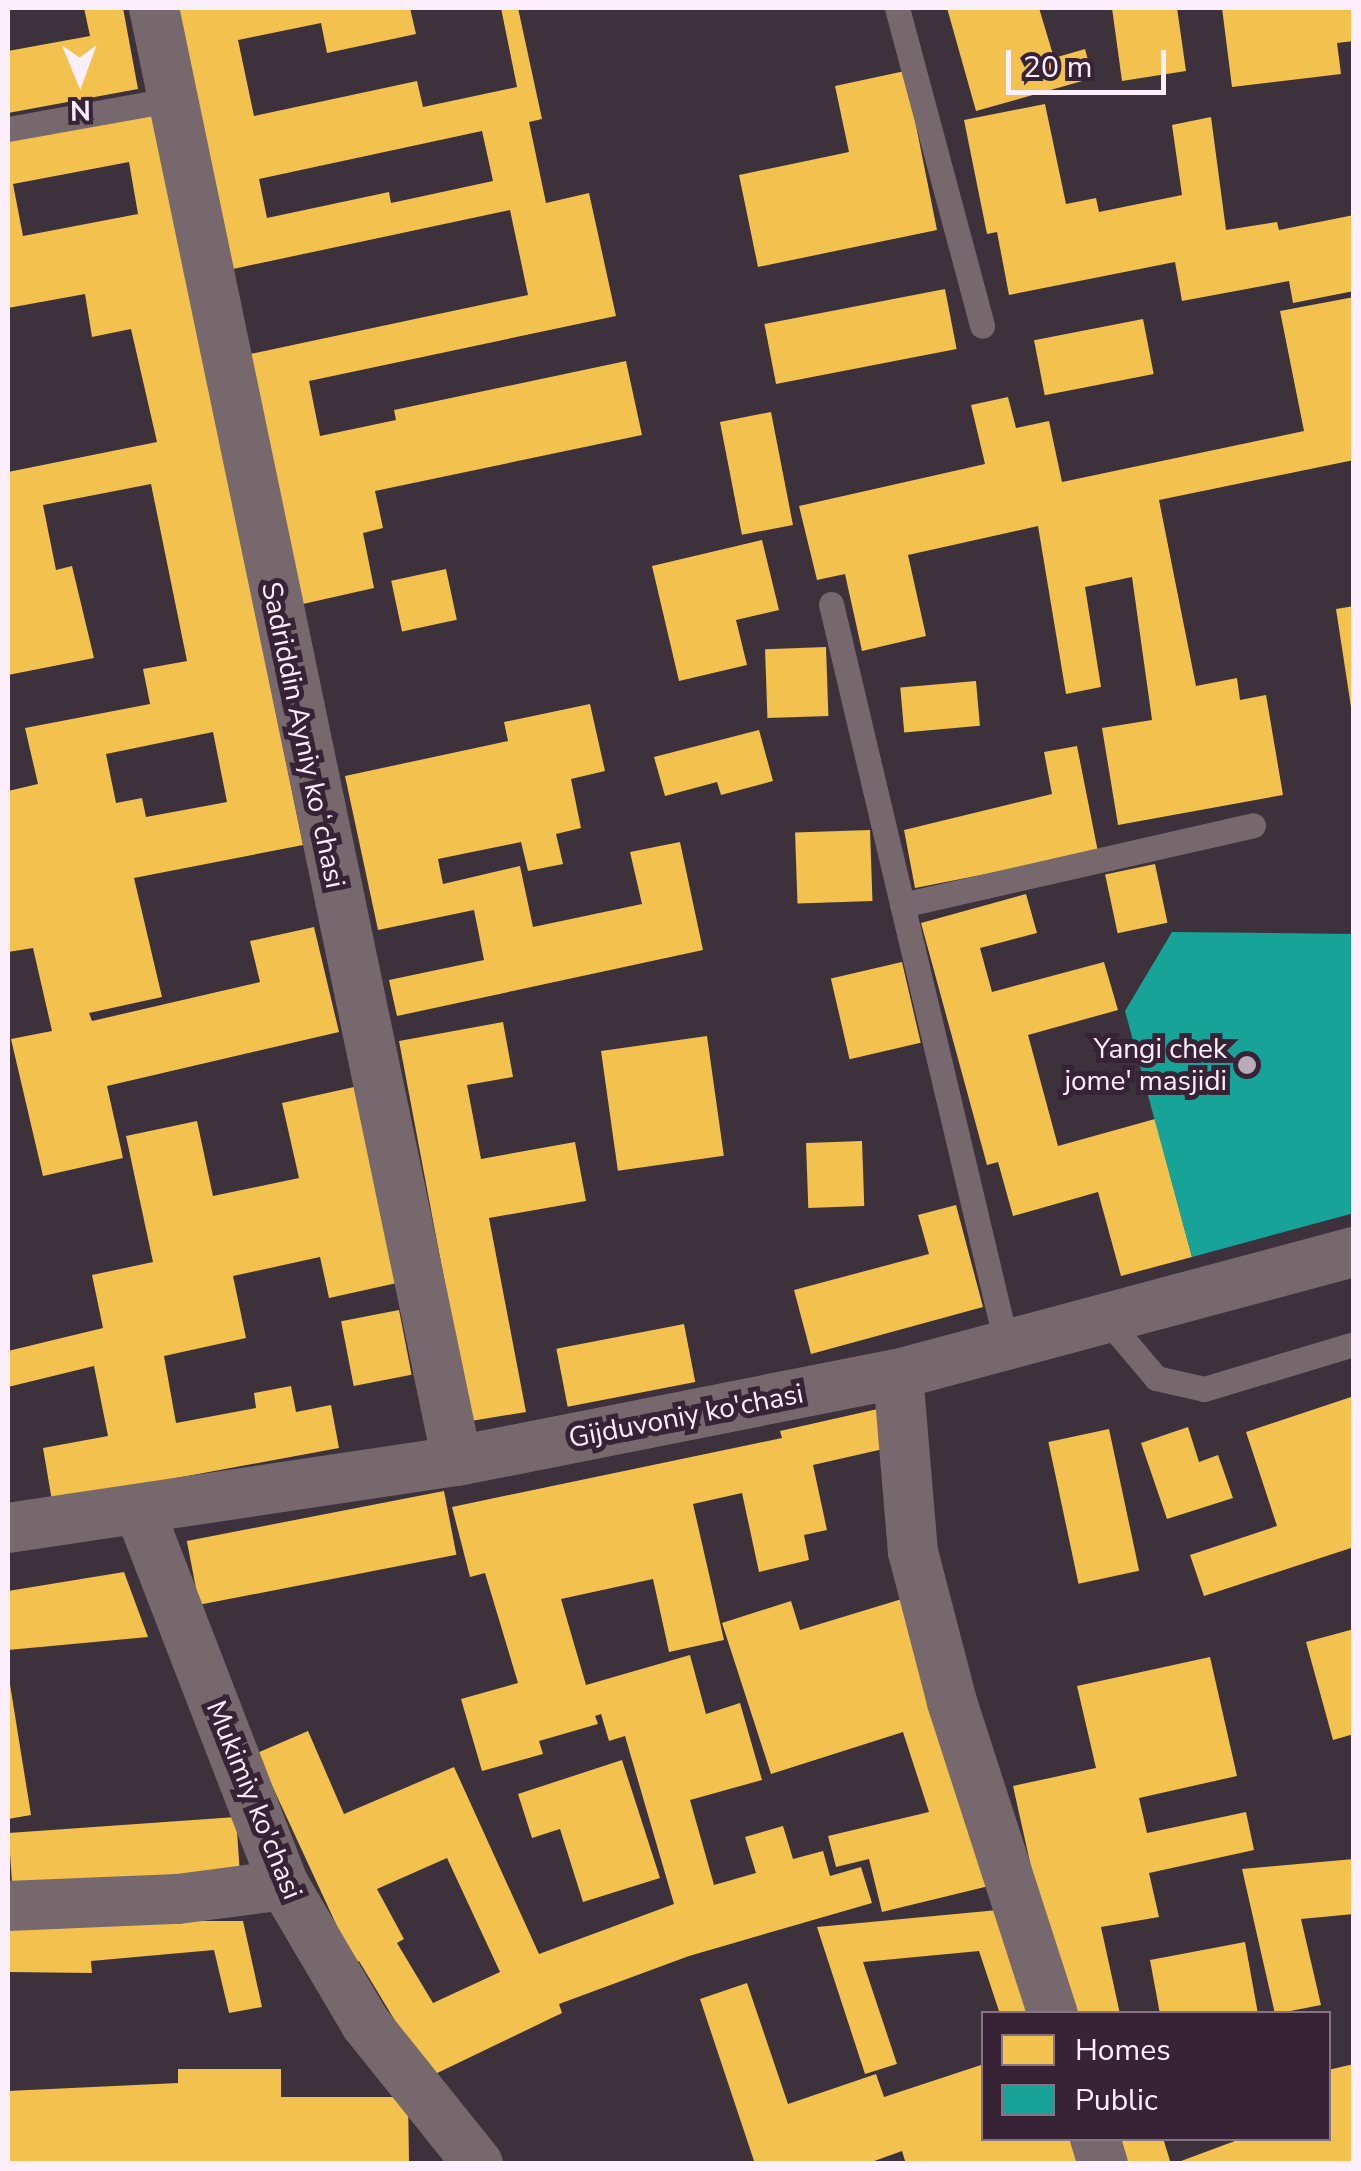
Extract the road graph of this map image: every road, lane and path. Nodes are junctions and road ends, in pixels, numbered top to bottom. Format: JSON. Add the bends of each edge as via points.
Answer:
{"nodes":[{"id":1,"x":154,"y":8,"type":"edge"},
{"id":2,"x":897,"y":8,"type":"edge"},
{"id":3,"x":174,"y":99,"type":"junction"},
{"id":4,"x":8,"y":129,"type":"edge"},
{"id":5,"x":982,"y":326,"type":"dead end"},
{"id":6,"x":831,"y":604,"type":"dead end"},
{"id":7,"x":1253,"y":826,"type":"dead end"},
{"id":8,"x":902,"y":905,"type":"junction"},
{"id":9,"x":1354,"y":1252,"type":"edge"},
{"id":10,"x":1108,"y":1320,"type":"junction"},
{"id":11,"x":1354,"y":1344,"type":"edge"},
{"id":12,"x":1008,"y":1347,"type":"junction"},
{"id":13,"x":898,"y":1374,"type":"junction"},
{"id":14,"x":457,"y":1461,"type":"junction"},
{"id":15,"x":140,"y":1512,"type":"junction"},
{"id":16,"x":8,"y":1528,"type":"edge"},
{"id":17,"x":284,"y":1885,"type":"junction"},
{"id":18,"x":8,"y":1906,"type":"edge"},
{"id":19,"x":1052,"y":2011,"type":"edge"},
{"id":20,"x":471,"y":2162,"type":"edge"}],
"edges":[{"from":1,"to":3,"type":"street","name":"Sadriddin Ayniy koʻchasi"},
{"from":2,"to":5,"type":"lane"},
{"from":3,"to":4,"type":"lane"},
{"from":3,"to":14,"type":"street","name":"Sadriddin Ayniy koʻchasi","via":[[173,125]]},
{"from":6,"to":8,"type":"lane"},
{"from":7,"to":8,"type":"lane"},
{"from":8,"to":12,"type":"lane"},
{"from":9,"to":10,"type":"street","name":"Gijduvoniy ko'chasi"},
{"from":10,"to":11,"type":"lane","via":[[1156,1378],[1204,1389]]},
{"from":10,"to":12,"type":"street","name":"Gijduvoniy ko'chasi"},
{"from":12,"to":13,"type":"street","name":"Gijduvoniy ko'chasi"},
{"from":13,"to":14,"type":"street","name":"Gijduvoniy ko'chasi"},
{"from":13,"to":19,"type":"street","via":[[913,1552],[952,1702]]},
{"from":14,"to":15,"type":"street","name":"Gijduvoniy ko'chasi"},
{"from":15,"to":16,"type":"street","name":"Gijduvoniy ko'chasi"},
{"from":15,"to":17,"type":"street","name":"Mukimiy ko'chasi"},
{"from":17,"to":18,"type":"street","via":[[178,1899]]},
{"from":17,"to":20,"type":"street","name":"Mukimiy ko'chasi","via":[[366,2024]]}]}
